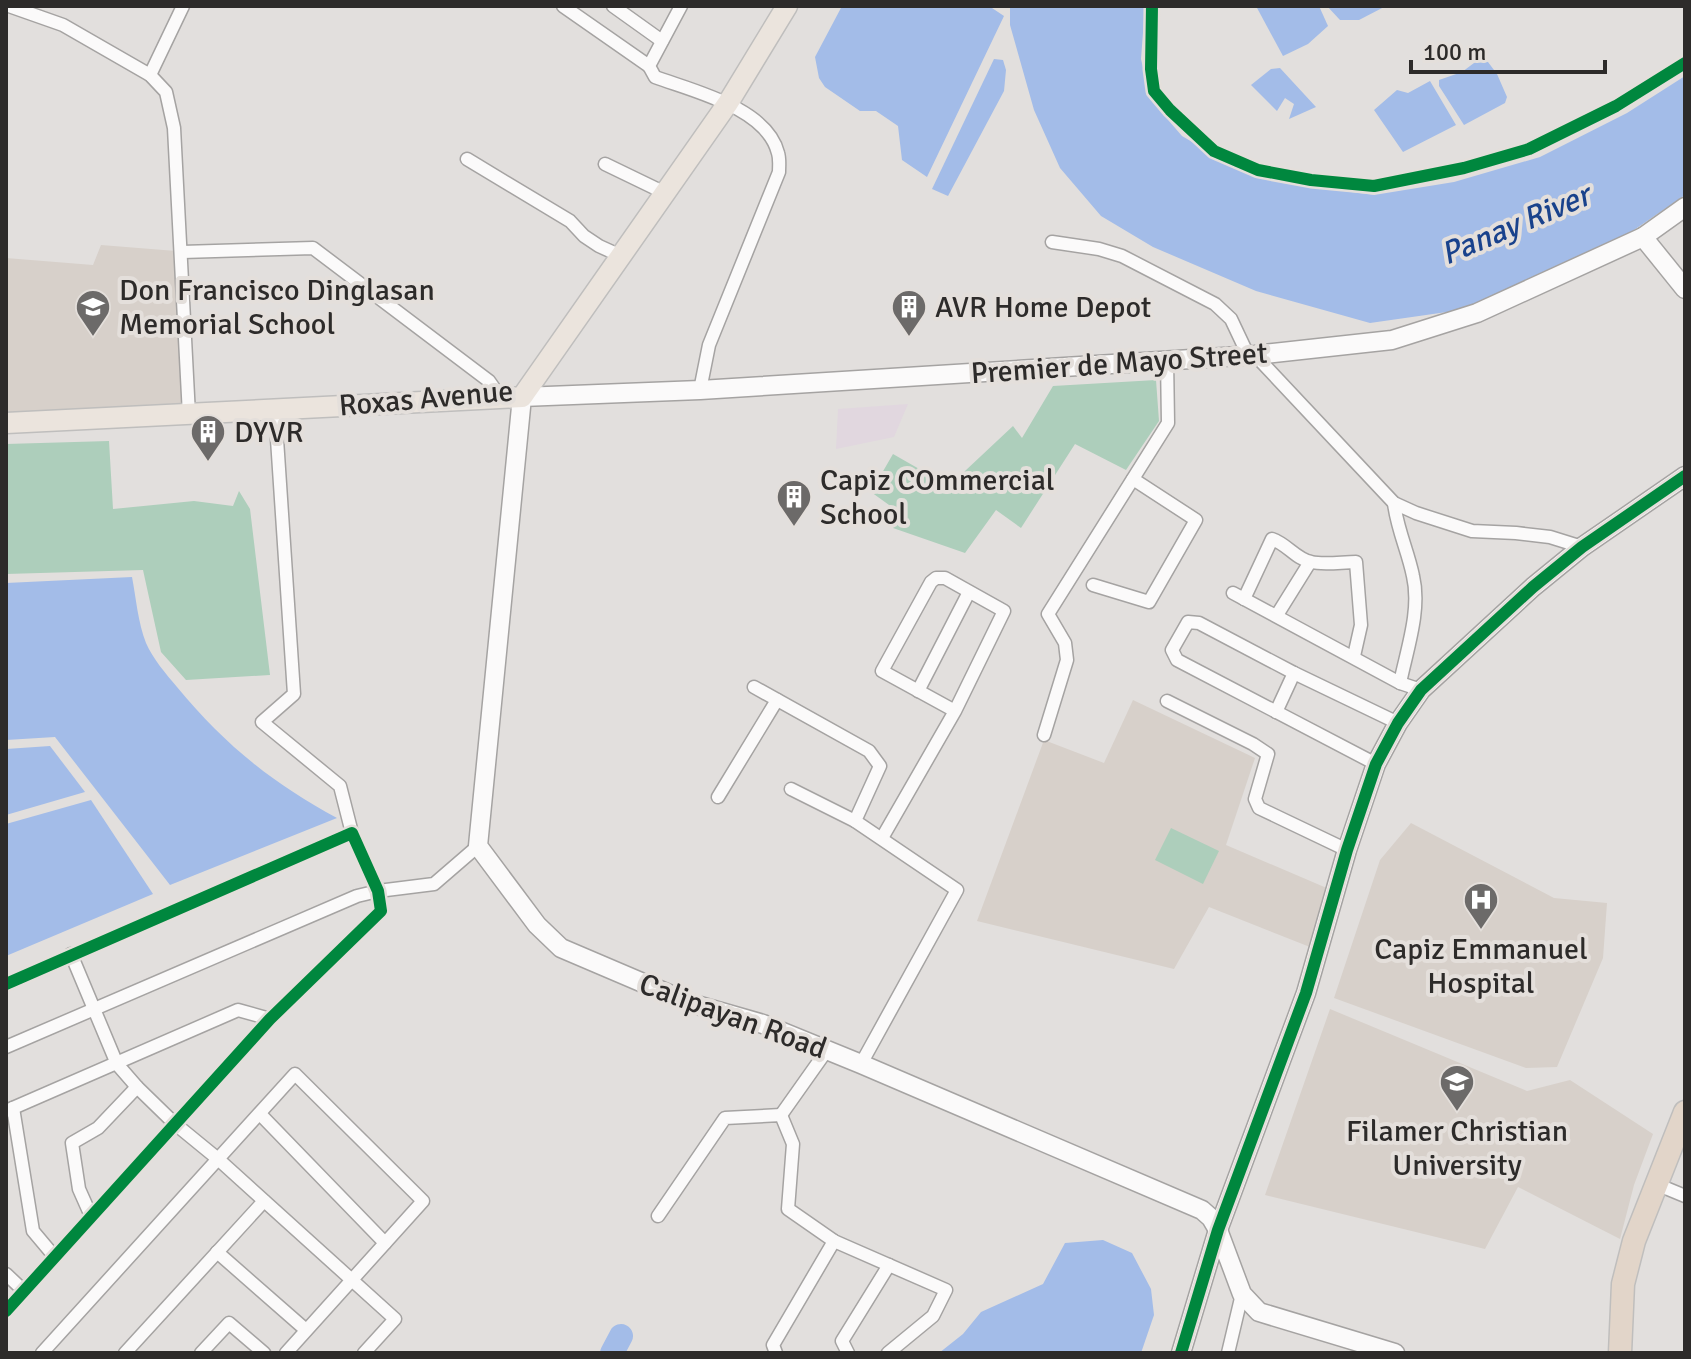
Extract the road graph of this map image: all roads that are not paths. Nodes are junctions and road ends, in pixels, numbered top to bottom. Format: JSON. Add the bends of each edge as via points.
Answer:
{"nodes":[{"id":1,"x":9,"y":6,"type":"edge"},
{"id":2,"x":183,"y":6,"type":"edge"},
{"id":3,"x":563,"y":6,"type":"edge"},
{"id":4,"x":613,"y":6,"type":"edge"},
{"id":5,"x":681,"y":6,"type":"edge"},
{"id":6,"x":787,"y":6,"type":"edge"},
{"id":7,"x":1152,"y":6,"type":"edge"},
{"id":8,"x":662,"y":41,"type":"junction"},
{"id":9,"x":1685,"y":63,"type":"edge"},
{"id":10,"x":649,"y":66,"type":"junction"},
{"id":11,"x":150,"y":75,"type":"junction"},
{"id":12,"x":728,"y":103,"type":"junction"},
{"id":13,"x":467,"y":159,"type":"dead end"},
{"id":14,"x":605,"y":164,"type":"dead end"},
{"id":15,"x":665,"y":193,"type":"junction"},
{"id":16,"x":1685,"y":207,"type":"edge"},
{"id":17,"x":1643,"y":237,"type":"junction"},
{"id":18,"x":1052,"y":242,"type":"dead end"},
{"id":19,"x":182,"y":252,"type":"junction"},
{"id":20,"x":621,"y":256,"type":"junction"},
{"id":21,"x":1685,"y":289,"type":"edge"},
{"id":22,"x":1251,"y":355,"type":"junction"},
{"id":23,"x":1167,"y":359,"type":"junction"},
{"id":24,"x":700,"y":390,"type":"junction"},
{"id":25,"x":522,"y":397,"type":"junction"},
{"id":26,"x":501,"y":398,"type":"junction"},
{"id":27,"x":275,"y":409,"type":"junction"},
{"id":28,"x":189,"y":415,"type":"junction"},
{"id":29,"x":6,"y":423,"type":"edge"},
{"id":30,"x":1685,"y":476,"type":"edge"},
{"id":31,"x":1133,"y":479,"type":"junction"},
{"id":32,"x":1394,"y":503,"type":"junction"},
{"id":33,"x":1582,"y":547,"type":"junction"},
{"id":34,"x":1310,"y":562,"type":"junction"},
{"id":35,"x":1093,"y":585,"type":"dead end"},
{"id":36,"x":969,"y":592,"type":"junction"},
{"id":37,"x":1277,"y":615,"type":"junction"},
{"id":38,"x":1354,"y":656,"type":"junction"},
{"id":39,"x":1294,"y":673,"type":"junction"},
{"id":40,"x":1400,"y":683,"type":"junction"},
{"id":41,"x":754,"y":687,"type":"dead end"},
{"id":42,"x":1421,"y":690,"type":"junction"},
{"id":43,"x":918,"y":691,"type":"junction"},
{"id":44,"x":777,"y":700,"type":"junction"},
{"id":45,"x":1167,"y":701,"type":"dead end"},
{"id":46,"x":955,"y":711,"type":"junction"},
{"id":47,"x":1276,"y":712,"type":"junction"},
{"id":48,"x":1398,"y":723,"type":"junction"},
{"id":49,"x":1044,"y":735,"type":"dead end"},
{"id":50,"x":1376,"y":764,"type":"junction"},
{"id":51,"x":791,"y":789,"type":"dead end"},
{"id":52,"x":718,"y":797,"type":"dead end"},
{"id":53,"x":855,"y":821,"type":"junction"},
{"id":54,"x":352,"y":833,"type":"junction"},
{"id":55,"x":882,"y":838,"type":"junction"},
{"id":56,"x":478,"y":846,"type":"junction"},
{"id":57,"x":1347,"y":850,"type":"junction"},
{"id":58,"x":378,"y":891,"type":"junction"},
{"id":59,"x":71,"y":954,"type":"junction"},
{"id":60,"x":6,"y":984,"type":"edge"},
{"id":61,"x":95,"y":1011,"type":"junction"},
{"id":62,"x":270,"y":1019,"type":"junction"},
{"id":63,"x":6,"y":1047,"type":"edge"},
{"id":64,"x":827,"y":1050,"type":"junction"},
{"id":65,"x":117,"y":1064,"type":"junction"},
{"id":66,"x":861,"y":1064,"type":"junction"},
{"id":67,"x":137,"y":1087,"type":"junction"},
{"id":68,"x":10,"y":1110,"type":"edge"},
{"id":69,"x":1685,"y":1112,"type":"edge"},
{"id":70,"x":260,"y":1114,"type":"junction"},
{"id":71,"x":781,"y":1115,"type":"junction"},
{"id":72,"x":174,"y":1123,"type":"junction"},
{"id":73,"x":218,"y":1159,"type":"junction"},
{"id":74,"x":1656,"y":1184,"type":"junction"},
{"id":75,"x":1685,"y":1196,"type":"edge"},
{"id":76,"x":264,"y":1201,"type":"junction"},
{"id":77,"x":91,"y":1216,"type":"junction"},
{"id":78,"x":658,"y":1216,"type":"dead end"},
{"id":79,"x":1218,"y":1230,"type":"junction"},
{"id":80,"x":834,"y":1241,"type":"junction"},
{"id":81,"x":385,"y":1243,"type":"junction"},
{"id":82,"x":217,"y":1252,"type":"junction"},
{"id":83,"x":54,"y":1256,"type":"junction"},
{"id":84,"x":889,"y":1265,"type":"junction"},
{"id":85,"x":6,"y":1274,"type":"edge"},
{"id":86,"x":350,"y":1280,"type":"junction"},
{"id":87,"x":24,"y":1291,"type":"junction"},
{"id":88,"x":1242,"y":1294,"type":"junction"},
{"id":89,"x":6,"y":1311,"type":"edge"},
{"id":90,"x":306,"y":1330,"type":"junction"},
{"id":91,"x":1346,"y":1345,"type":"edge"},
{"id":92,"x":42,"y":1353,"type":"edge"},
{"id":93,"x":125,"y":1353,"type":"edge"},
{"id":94,"x":201,"y":1353,"type":"edge"},
{"id":95,"x":264,"y":1353,"type":"edge"},
{"id":96,"x":286,"y":1353,"type":"edge"},
{"id":97,"x":364,"y":1353,"type":"edge"},
{"id":98,"x":776,"y":1353,"type":"edge"},
{"id":99,"x":848,"y":1353,"type":"edge"},
{"id":100,"x":888,"y":1353,"type":"edge"},
{"id":101,"x":1181,"y":1353,"type":"edge"},
{"id":102,"x":1228,"y":1353,"type":"edge"},
{"id":103,"x":1395,"y":1353,"type":"edge"},
{"id":104,"x":1620,"y":1353,"type":"edge"}],
"edges":[{"from":1,"to":11,"type":"street","via":[[63,25]]},
{"from":2,"to":11,"type":"street"},
{"from":3,"to":10,"type":"street"},
{"from":4,"to":8,"type":"street"},
{"from":5,"to":8,"type":"street"},
{"from":6,"to":12,"type":"main road","name":"Roxas Avenue"},
{"from":7,"to":9,"type":"street","via":[[1154,91],[1170,110],[1214,151],[1258,170],[1311,180],[1374,186],[1529,149],[1616,106]]},
{"from":8,"to":10,"type":"street"},
{"from":10,"to":12,"type":"street","via":[[655,77]]},
{"from":11,"to":19,"type":"street","via":[[166,92],[171,107]]},
{"from":12,"to":15,"type":"main road","name":"Roxas Avenue"},
{"from":12,"to":24,"type":"street","via":[[770,136],[779,172],[709,345]]},
{"from":13,"to":20,"type":"street"},
{"from":14,"to":15,"type":"street"},
{"from":15,"to":20,"type":"main road","name":"Roxas Avenue"},
{"from":16,"to":17,"type":"main road","name":"Premier de Mayo Street"},
{"from":17,"to":21,"type":"main road"},
{"from":17,"to":22,"type":"main road","name":"Premier de Mayo Street","via":[[1477,313],[1392,340]]},
{"from":18,"to":22,"type":"street","via":[[1122,256],[1215,304],[1231,319]]},
{"from":19,"to":26,"type":"street","via":[[313,248],[489,381]]},
{"from":19,"to":28,"type":"street"},
{"from":20,"to":25,"type":"main road","name":"Roxas Avenue"},
{"from":22,"to":23,"type":"main road","name":"Premier de Mayo Street"},
{"from":22,"to":32,"type":"street"},
{"from":23,"to":24,"type":"main road","name":"Premier de Mayo Street"},
{"from":23,"to":31,"type":"street","via":[[1168,423]]},
{"from":24,"to":25,"type":"main road","name":"Premier de Mayo Street"},
{"from":25,"to":26,"type":"main road","name":"Roxas Avenue"},
{"from":25,"to":56,"type":"main road"},
{"from":26,"to":27,"type":"main road","name":"Roxas Avenue"},
{"from":27,"to":28,"type":"main road","name":"Roxas Avenue"},
{"from":27,"to":54,"type":"street","via":[[294,694],[262,722],[340,786]]},
{"from":28,"to":29,"type":"main road","name":"Roxas Avenue"},
{"from":30,"to":33,"type":"main road"},
{"from":31,"to":35,"type":"street","via":[[1196,520],[1149,602]]},
{"from":31,"to":49,"type":"street","via":[[1048,614],[1065,643],[1067,660]]},
{"from":32,"to":33,"type":"street","via":[[1472,531],[1550,537]]},
{"from":32,"to":40,"type":"street","via":[[1414,577],[1415,607]]},
{"from":33,"to":42,"type":"main road"},
{"from":34,"to":37,"type":"street"},
{"from":34,"to":37,"type":"street","via":[[1272,539],[1239,596]]},
{"from":34,"to":38,"type":"street","via":[[1356,562],[1361,625]]},
{"from":36,"to":43,"type":"street"},
{"from":36,"to":43,"type":"street","via":[[945,578],[931,582],[888,659],[882,671]]},
{"from":36,"to":46,"type":"street","via":[[1004,611]]},
{"from":37,"to":38,"type":"street"},
{"from":38,"to":40,"type":"street"},
{"from":39,"to":47,"type":"street"},
{"from":39,"to":47,"type":"street","via":[[1199,623],[1188,622],[1172,650],[1177,660]]},
{"from":39,"to":48,"type":"street"},
{"from":40,"to":42,"type":"street"},
{"from":41,"to":44,"type":"street"},
{"from":42,"to":48,"type":"main road"},
{"from":43,"to":46,"type":"street"},
{"from":44,"to":52,"type":"street"},
{"from":44,"to":53,"type":"street","via":[[869,751],[880,766]]},
{"from":45,"to":57,"type":"street","via":[[1268,754],[1255,799],[1259,808]]},
{"from":46,"to":55,"type":"street"},
{"from":47,"to":50,"type":"street"},
{"from":48,"to":50,"type":"main road"},
{"from":50,"to":57,"type":"main road"},
{"from":51,"to":53,"type":"street"},
{"from":53,"to":55,"type":"street"},
{"from":54,"to":58,"type":"street"},
{"from":54,"to":59,"type":"street"},
{"from":55,"to":66,"type":"street","via":[[957,890]]},
{"from":56,"to":58,"type":"street","via":[[434,884]]},
{"from":56,"to":64,"type":"main road","name":"Calipayan Road","via":[[537,925],[561,948],[690,1003]]},
{"from":57,"to":79,"type":"main road","via":[[1306,993]]},
{"from":58,"to":61,"type":"street"},
{"from":58,"to":62,"type":"street","via":[[381,911]]},
{"from":59,"to":60,"type":"street"},
{"from":59,"to":61,"type":"street"},
{"from":61,"to":63,"type":"street"},
{"from":61,"to":65,"type":"street"},
{"from":62,"to":65,"type":"street","via":[[238,1010]]},
{"from":62,"to":72,"type":"street"},
{"from":64,"to":66,"type":"main road","name":"Calipayan Road"},
{"from":64,"to":71,"type":"street"},
{"from":65,"to":67,"type":"street"},
{"from":65,"to":68,"type":"street"},
{"from":66,"to":79,"type":"main road","name":"Calipayan Road","via":[[1202,1210]]},
{"from":67,"to":72,"type":"street"},
{"from":67,"to":77,"type":"street","via":[[98,1128],[72,1143],[79,1189]]},
{"from":68,"to":83,"type":"street","via":[[33,1231]]},
{"from":69,"to":74,"type":"highway"},
{"from":70,"to":73,"type":"street"},
{"from":70,"to":81,"type":"street"},
{"from":70,"to":81,"type":"street","via":[[295,1074],[423,1201]]},
{"from":71,"to":78,"type":"street","via":[[725,1118]]},
{"from":71,"to":80,"type":"street","via":[[793,1144],[788,1209]]},
{"from":72,"to":73,"type":"street"},
{"from":72,"to":77,"type":"street"},
{"from":73,"to":76,"type":"street"},
{"from":73,"to":92,"type":"street"},
{"from":74,"to":75,"type":"street"},
{"from":74,"to":104,"type":"highway","via":[[1623,1284]]},
{"from":76,"to":82,"type":"street"},
{"from":76,"to":86,"type":"street"},
{"from":77,"to":83,"type":"street"},
{"from":79,"to":88,"type":"main road","name":"Calipayan Road"},
{"from":79,"to":101,"type":"main road"},
{"from":80,"to":84,"type":"street"},
{"from":80,"to":98,"type":"street","via":[[773,1345]]},
{"from":81,"to":86,"type":"street"},
{"from":82,"to":90,"type":"street"},
{"from":82,"to":93,"type":"street"},
{"from":83,"to":87,"type":"street"},
{"from":84,"to":99,"type":"street","via":[[842,1341]]},
{"from":84,"to":100,"type":"street","via":[[946,1290],[933,1316]]},
{"from":85,"to":87,"type":"street"},
{"from":86,"to":90,"type":"street"},
{"from":86,"to":97,"type":"street","via":[[395,1319]]},
{"from":87,"to":89,"type":"street"},
{"from":88,"to":91,"type":"main road","via":[[1259,1312]]},
{"from":88,"to":102,"type":"street"},
{"from":90,"to":96,"type":"street"},
{"from":91,"to":103,"type":"main road"},
{"from":94,"to":95,"type":"street","via":[[229,1323]]}]}
